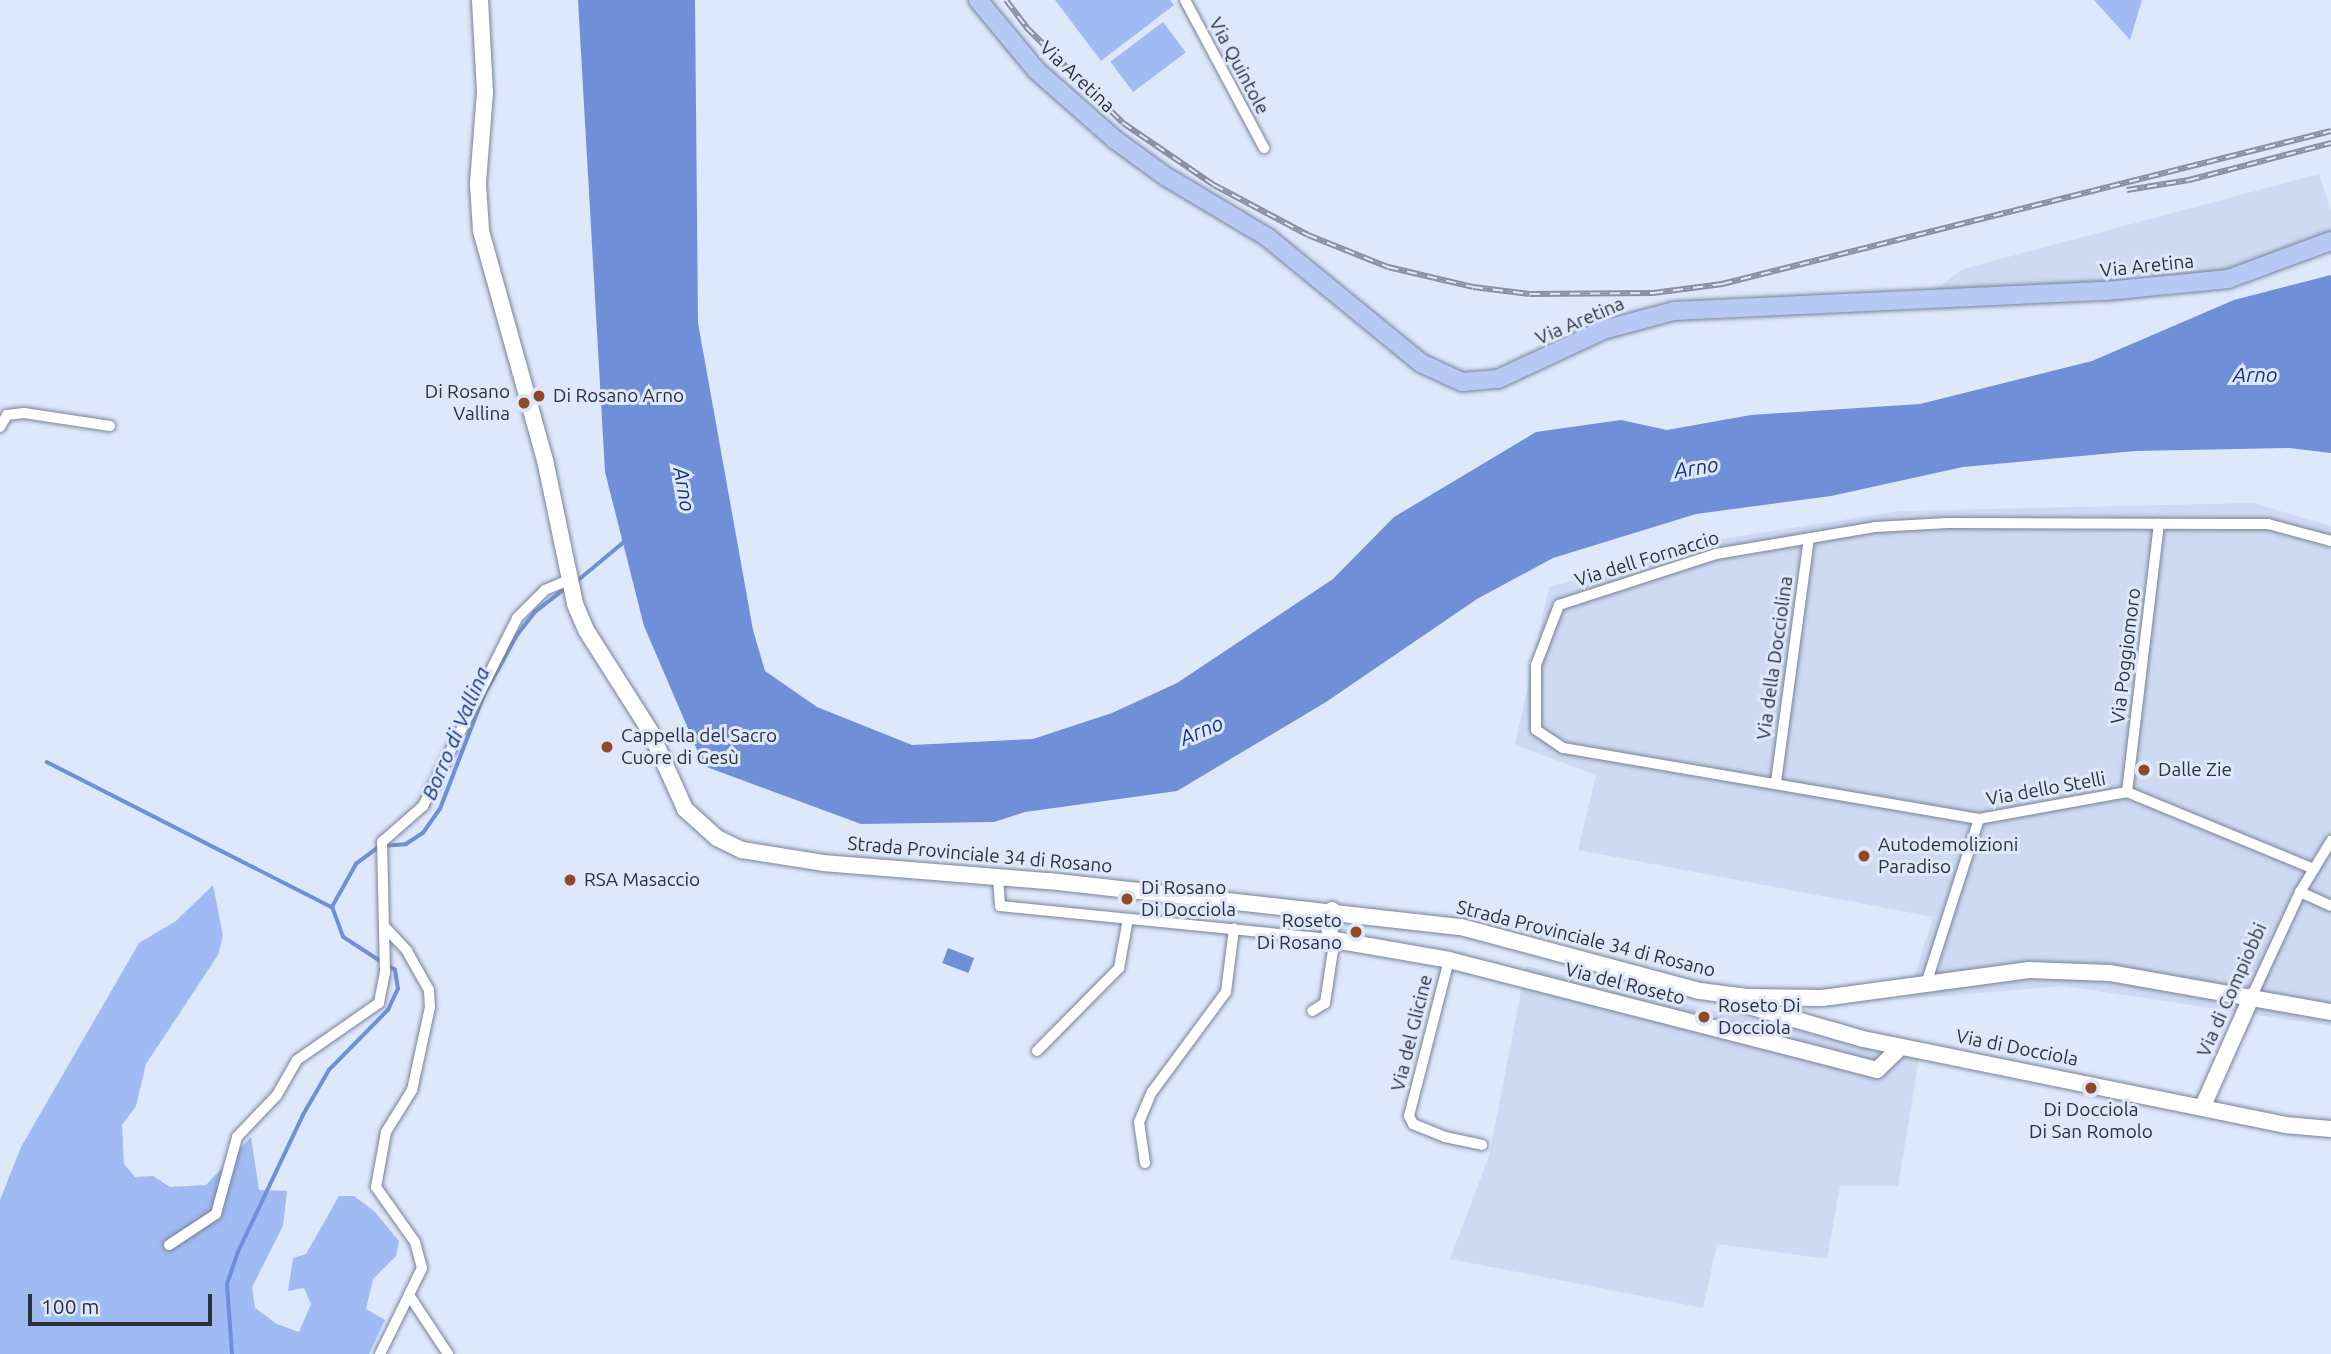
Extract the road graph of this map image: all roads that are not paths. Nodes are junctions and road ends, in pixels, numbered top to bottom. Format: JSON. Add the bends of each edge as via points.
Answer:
{"nodes":[{"id":1,"x":480,"y":0,"type":"edge"},
{"id":2,"x":978,"y":0,"type":"edge"},
{"id":3,"x":1185,"y":0,"type":"edge"},
{"id":4,"x":1264,"y":148,"type":"dead end"},
{"id":5,"x":2331,"y":241,"type":"edge"},
{"id":6,"x":110,"y":426,"type":"dead end"},
{"id":7,"x":0,"y":427,"type":"edge"},
{"id":8,"x":2159,"y":524,"type":"junction"},
{"id":9,"x":1809,"y":538,"type":"junction"},
{"id":10,"x":2331,"y":541,"type":"edge"},
{"id":11,"x":570,"y":584,"type":"junction"},
{"id":12,"x":1776,"y":782,"type":"junction"},
{"id":13,"x":2127,"y":792,"type":"junction"},
{"id":14,"x":1979,"y":819,"type":"junction"},
{"id":15,"x":2331,"y":841,"type":"edge"},
{"id":16,"x":2314,"y":869,"type":"junction"},
{"id":17,"x":998,"y":877,"type":"junction"},
{"id":18,"x":2300,"y":892,"type":"junction"},
{"id":19,"x":2331,"y":906,"type":"edge"},
{"id":20,"x":1332,"y":910,"type":"junction"},
{"id":21,"x":1128,"y":919,"type":"junction"},
{"id":22,"x":384,"y":926,"type":"junction"},
{"id":23,"x":1234,"y":929,"type":"junction"},
{"id":24,"x":1329,"y":939,"type":"junction"},
{"id":25,"x":1449,"y":960,"type":"junction"},
{"id":26,"x":1926,"y":984,"type":"junction"},
{"id":27,"x":1700,"y":991,"type":"junction"},
{"id":28,"x":2252,"y":996,"type":"junction"},
{"id":29,"x":1312,"y":1012,"type":"dead end"},
{"id":30,"x":2331,"y":1012,"type":"edge"},
{"id":31,"x":1901,"y":1047,"type":"junction"},
{"id":32,"x":1037,"y":1051,"type":"dead end"},
{"id":33,"x":2203,"y":1106,"type":"junction"},
{"id":34,"x":2331,"y":1129,"type":"edge"},
{"id":35,"x":1482,"y":1145,"type":"dead end"},
{"id":36,"x":1145,"y":1163,"type":"dead end"},
{"id":37,"x":169,"y":1245,"type":"dead end"},
{"id":38,"x":409,"y":1295,"type":"junction"},
{"id":39,"x":380,"y":1354,"type":"edge"},
{"id":40,"x":448,"y":1354,"type":"edge"}],
"edges":[{"from":1,"to":11,"type":"main road","name":"Strada Provinciale 34 di Rosano","via":[[485,92],[478,184],[481,230],[545,460]]},
{"from":2,"to":5,"type":"main road","name":"Via Aretina","via":[[1037,71],[1114,139],[1276,244],[1421,363],[1462,382],[1498,379],[1603,330],[1674,311],[2106,291],[2228,279]]},
{"from":3,"to":4,"type":"street","name":"Via Quintole"},
{"from":6,"to":7,"type":"street","via":[[24,414],[7,415]]},
{"from":8,"to":9,"type":"street","name":"Via dell Fornaccio","via":[[1948,523],[1875,527]]},
{"from":8,"to":10,"type":"street","name":"Via dell Fornaccio","via":[[2268,524]]},
{"from":8,"to":13,"type":"street","name":"Via Poggiomoro"},
{"from":9,"to":12,"type":"street","name":"Via della Docciolina"},
{"from":9,"to":12,"type":"street","name":"Via dell Fornaccio","via":[[1716,554],[1559,605],[1536,665],[1536,730],[1563,748]]},
{"from":11,"to":17,"type":"main road","name":"Strada Provinciale 34 di Rosano","via":[[586,630],[641,714],[685,809],[703,829],[742,850],[772,857]]},
{"from":11,"to":22,"type":"street","via":[[545,590],[517,618],[423,806],[382,847]]},
{"from":12,"to":14,"type":"street","name":"Via dell Fornaccio"},
{"from":13,"to":14,"type":"street","name":"Via dello Stelli"},
{"from":13,"to":16,"type":"street","name":"Via dello Stelli"},
{"from":14,"to":26,"type":"street"},
{"from":15,"to":16,"type":"street","name":"Via di Compiobbi"},
{"from":16,"to":18,"type":"street","name":"Via di Compiobbi"},
{"from":17,"to":20,"type":"main road","name":"Strada Provinciale 34 di Rosano"},
{"from":17,"to":21,"type":"street","name":"Via del Roseto","via":[[1000,906]]},
{"from":18,"to":19,"type":"street"},
{"from":18,"to":28,"type":"street","name":"Via di Compiobbi"},
{"from":20,"to":24,"type":"main road"},
{"from":20,"to":27,"type":"main road","name":"Strada Provinciale 34 di Rosano","via":[[1461,927]]},
{"from":21,"to":23,"type":"street","name":"Via del Roseto"},
{"from":21,"to":32,"type":"street","via":[[1119,968]]},
{"from":22,"to":37,"type":"street","via":[[385,973],[379,1003],[297,1060],[276,1094],[237,1137],[216,1214]]},
{"from":22,"to":38,"type":"street","via":[[400,938],[429,990],[430,1007],[412,1090],[386,1132],[376,1187],[415,1242],[422,1268]]},
{"from":23,"to":24,"type":"street","name":"Via del Roseto"},
{"from":23,"to":36,"type":"street","via":[[1226,992],[1152,1092],[1139,1122]]},
{"from":24,"to":25,"type":"main road","name":"Via del Roseto"},
{"from":24,"to":29,"type":"street","via":[[1333,950],[1325,1003]]},
{"from":25,"to":31,"type":"main road","name":"Via del Roseto","via":[[1877,1070]]},
{"from":25,"to":35,"type":"street","name":"Via del Glicine","via":[[1409,1116],[1413,1124],[1445,1137]]},
{"from":26,"to":27,"type":"main road","name":"Strada Provinciale 34 di Rosano","via":[[1822,998]]},
{"from":26,"to":28,"type":"main road","name":"Strada Provinciale 34 di Rosano","via":[[2029,970],[2110,973]]},
{"from":27,"to":31,"type":"main road","name":"Via di Docciola"},
{"from":28,"to":30,"type":"main road","name":"Strada Provinciale 34 di Rosano"},
{"from":28,"to":33,"type":"main road","name":"Via di Compiobbi"},
{"from":31,"to":33,"type":"main road","name":"Via di Docciola"},
{"from":33,"to":34,"type":"main road","name":"Via di Docciola","via":[[2285,1125]]},
{"from":38,"to":39,"type":"street"},
{"from":38,"to":40,"type":"street"}]}
